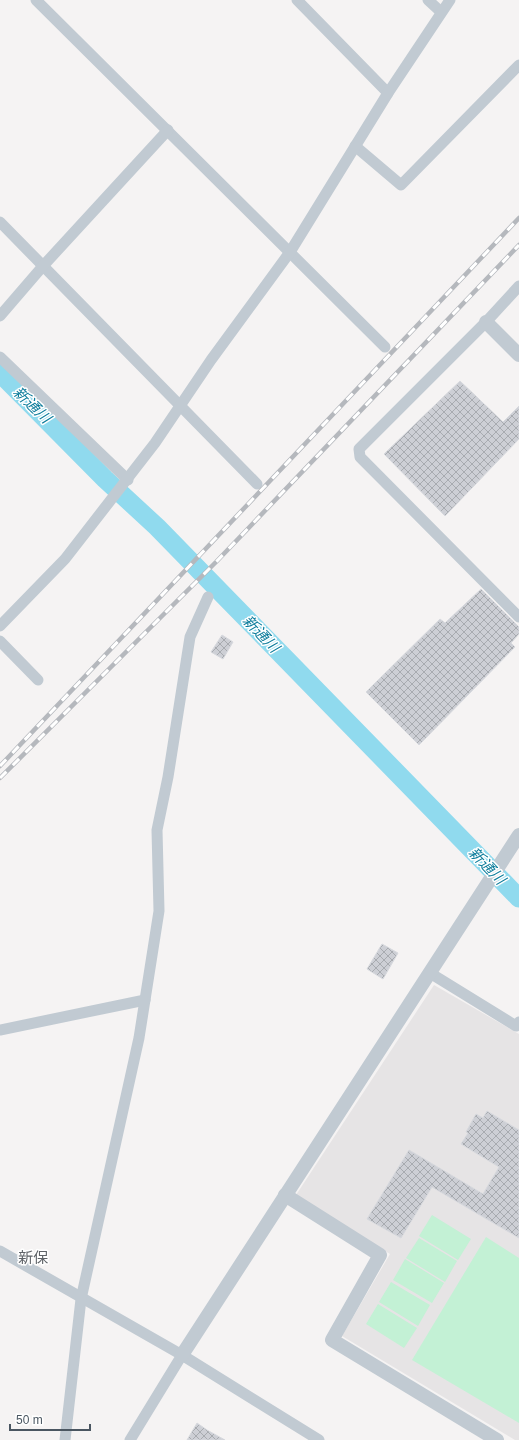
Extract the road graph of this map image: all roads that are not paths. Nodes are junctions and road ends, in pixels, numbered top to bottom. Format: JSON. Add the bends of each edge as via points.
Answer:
{"nodes":[{"id":1,"x":36,"y":0,"type":"edge"},
{"id":2,"x":297,"y":0,"type":"edge"},
{"id":3,"x":428,"y":0,"type":"edge"},
{"id":4,"x":450,"y":0,"type":"edge"},
{"id":5,"x":442,"y":12,"type":"junction"},
{"id":6,"x":519,"y":65,"type":"edge"},
{"id":7,"x":388,"y":93,"type":"junction"},
{"id":8,"x":168,"y":130,"type":"junction"},
{"id":9,"x":355,"y":146,"type":"junction"},
{"id":10,"x":0,"y":222,"type":"edge"},
{"id":11,"x":290,"y":252,"type":"junction"},
{"id":12,"x":43,"y":266,"type":"junction"},
{"id":13,"x":519,"y":286,"type":"edge"},
{"id":14,"x":0,"y":316,"type":"edge"},
{"id":15,"x":486,"y":322,"type":"junction"},
{"id":16,"x":385,"y":347,"type":"dead end"},
{"id":17,"x":519,"y":355,"type":"edge"},
{"id":18,"x":0,"y":357,"type":"edge"},
{"id":19,"x":181,"y":406,"type":"junction"},
{"id":20,"x":128,"y":480,"type":"junction"},
{"id":21,"x":257,"y":484,"type":"dead end"},
{"id":22,"x":208,"y":597,"type":"dead end"},
{"id":23,"x":519,"y":617,"type":"edge"},
{"id":24,"x":0,"y":626,"type":"edge"},
{"id":25,"x":0,"y":641,"type":"edge"},
{"id":26,"x":38,"y":680,"type":"dead end"},
{"id":27,"x":519,"y":835,"type":"edge"},
{"id":28,"x":430,"y":973,"type":"junction"},
{"id":29,"x":145,"y":1000,"type":"junction"},
{"id":30,"x":519,"y":1022,"type":"edge"},
{"id":31,"x":0,"y":1030,"type":"edge"},
{"id":32,"x":285,"y":1195,"type":"junction"},
{"id":33,"x":0,"y":1251,"type":"edge"},
{"id":34,"x":81,"y":1299,"type":"junction"},
{"id":35,"x":182,"y":1355,"type":"junction"},
{"id":36,"x":64,"y":1440,"type":"edge"},
{"id":37,"x":130,"y":1440,"type":"edge"},
{"id":38,"x":319,"y":1440,"type":"edge"},
{"id":39,"x":497,"y":1440,"type":"edge"}],
"edges":[{"from":1,"to":8,"type":"street"},
{"from":2,"to":7,"type":"street"},
{"from":3,"to":5,"type":"street"},
{"from":4,"to":5,"type":"street"},
{"from":5,"to":7,"type":"street"},
{"from":6,"to":9,"type":"street","via":[[401,185]]},
{"from":7,"to":9,"type":"street"},
{"from":8,"to":11,"type":"street"},
{"from":8,"to":12,"type":"street"},
{"from":9,"to":11,"type":"street"},
{"from":10,"to":12,"type":"street"},
{"from":11,"to":16,"type":"street"},
{"from":11,"to":19,"type":"street","via":[[211,360]]},
{"from":12,"to":14,"type":"street"},
{"from":12,"to":19,"type":"street"},
{"from":13,"to":15,"type":"street"},
{"from":15,"to":17,"type":"street"},
{"from":15,"to":23,"type":"street","via":[[359,449],[360,458]]},
{"from":18,"to":20,"type":"street"},
{"from":19,"to":20,"type":"street"},
{"from":19,"to":21,"type":"street"},
{"from":20,"to":24,"type":"street","via":[[65,559]]},
{"from":22,"to":29,"type":"street","via":[[190,637],[157,830],[159,911]]},
{"from":25,"to":26,"type":"street"},
{"from":27,"to":28,"type":"street"},
{"from":28,"to":30,"type":"street","via":[[516,1026]]},
{"from":28,"to":32,"type":"street"},
{"from":29,"to":31,"type":"street"},
{"from":29,"to":34,"type":"street","via":[[139,1038]]},
{"from":32,"to":35,"type":"street"},
{"from":32,"to":39,"type":"street","via":[[380,1255],[332,1340]]},
{"from":33,"to":34,"type":"street"},
{"from":34,"to":35,"type":"street"},
{"from":34,"to":36,"type":"street"},
{"from":35,"to":37,"type":"street"},
{"from":35,"to":38,"type":"street"}]}
